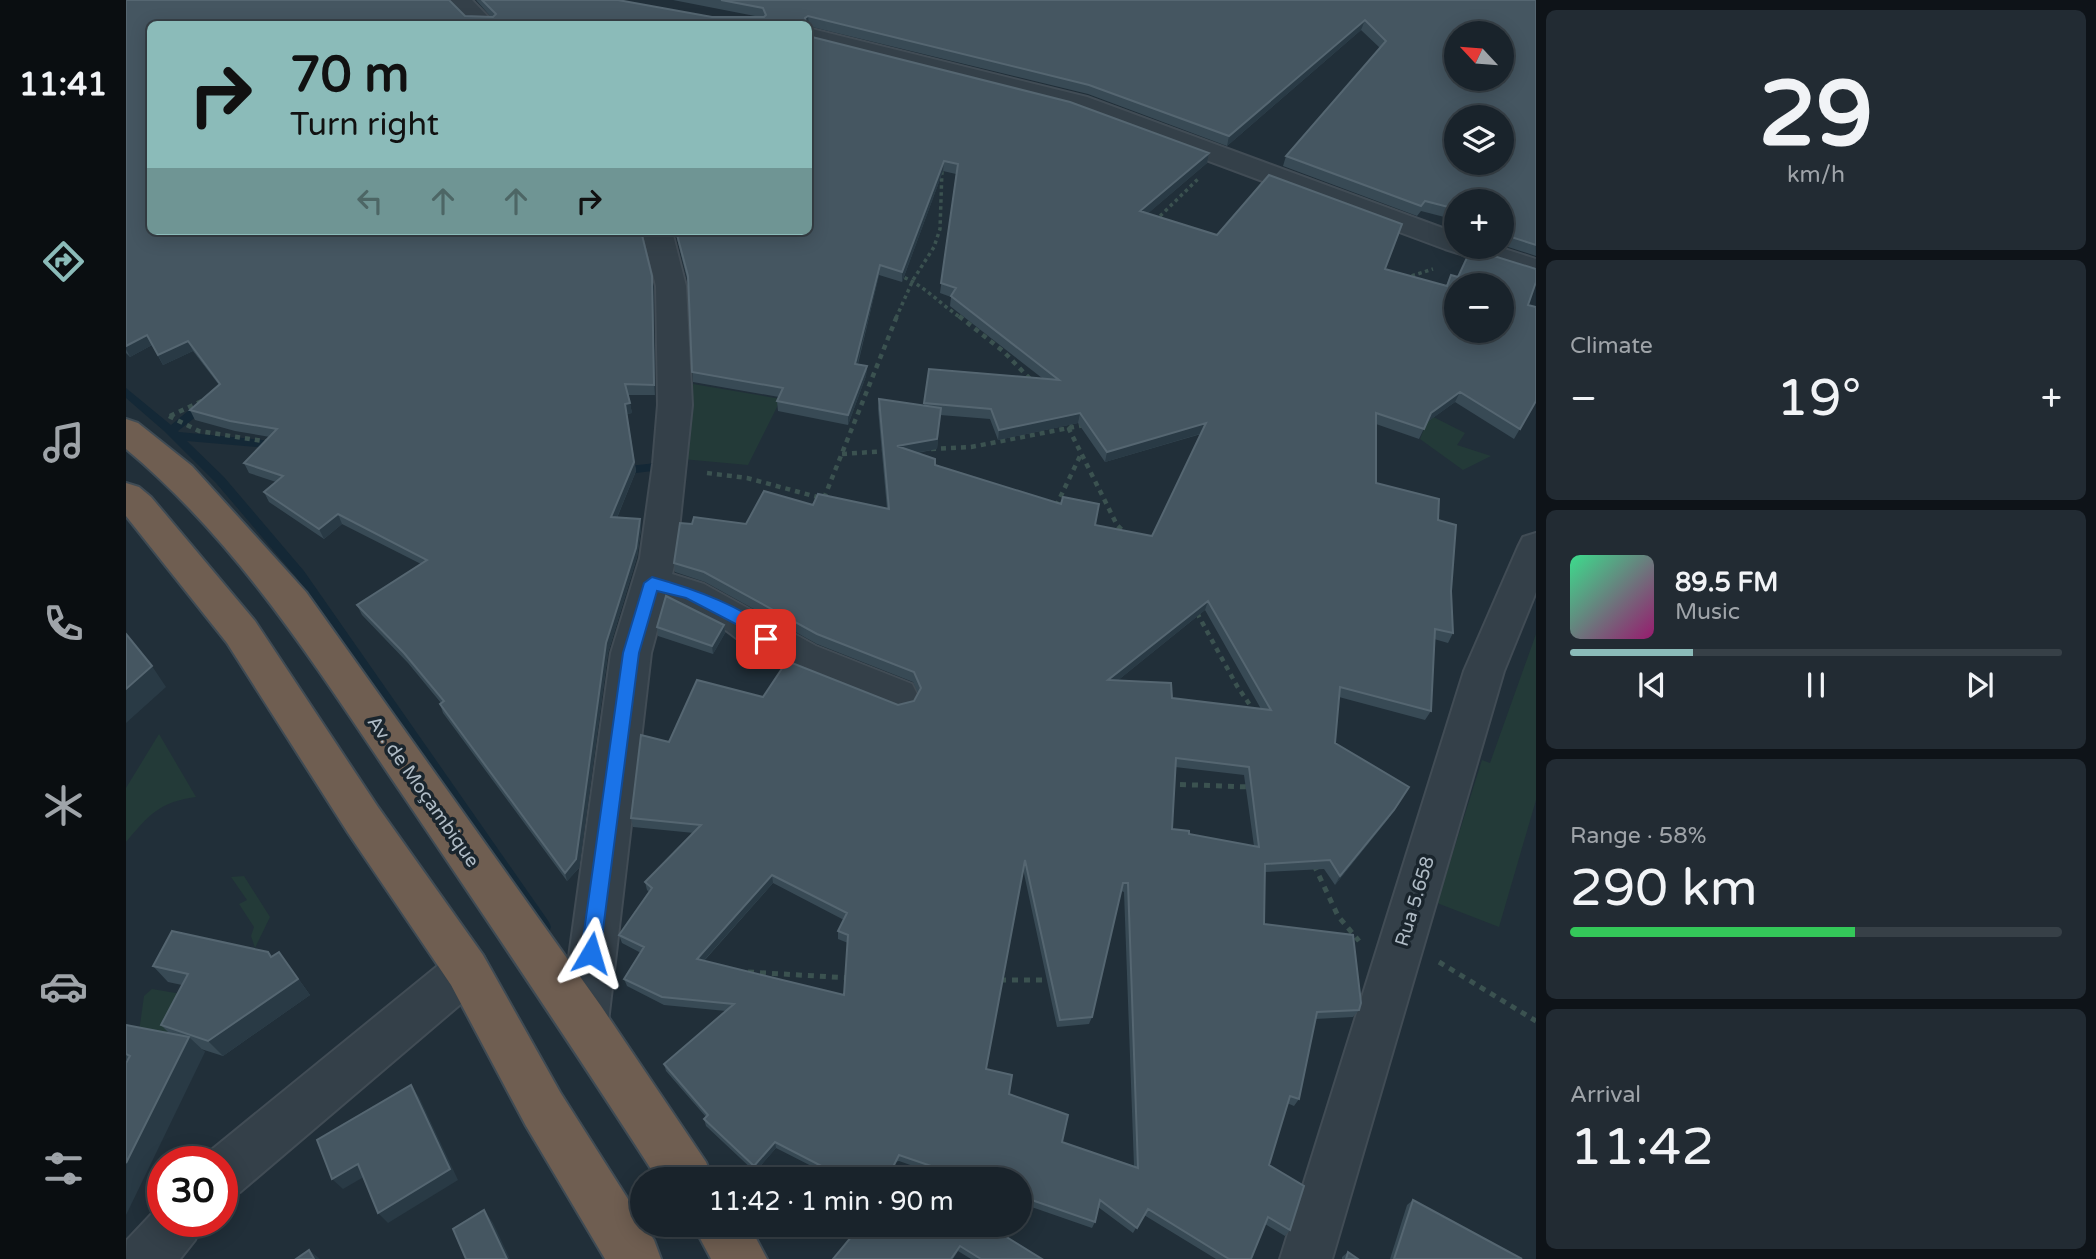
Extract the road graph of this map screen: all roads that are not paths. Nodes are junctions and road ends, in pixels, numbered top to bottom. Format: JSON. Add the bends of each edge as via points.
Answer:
{"nodes":[{"id":1,"x":458,"y":0,"type":"edge"},
{"id":2,"x":480,"y":21,"type":"edge"},
{"id":3,"x":812,"y":36,"type":"edge"},
{"id":4,"x":658,"y":235,"type":"edge"},
{"id":5,"x":1444,"y":239,"type":"edge"},
{"id":6,"x":1507,"y":259,"type":"edge"},
{"id":7,"x":1536,"y":268,"type":"edge"},
{"id":8,"x":129,"y":434,"type":"edge"},
{"id":9,"x":126,"y":496,"type":"edge"},
{"id":10,"x":1536,"y":547,"type":"edge"},
{"id":11,"x":652,"y":583,"type":"junction"},
{"id":12,"x":898,"y":696,"type":"dead end"},
{"id":13,"x":467,"y":970,"type":"junction"},
{"id":14,"x":583,"y":1022,"type":"junction"},
{"id":15,"x":238,"y":1161,"type":"edge"},
{"id":16,"x":679,"y":1167,"type":"edge"},
{"id":17,"x":164,"y":1237,"type":"edge"},
{"id":18,"x":727,"y":1237,"type":"edge"},
{"id":19,"x":146,"y":1259,"type":"edge"},
{"id":20,"x":635,"y":1259,"type":"edge"},
{"id":21,"x":741,"y":1259,"type":"edge"},
{"id":22,"x":1306,"y":1259,"type":"edge"}],
"edges":[{"from":1,"to":2,"type":"street"},
{"from":3,"to":5,"type":"street","via":[[1078,103]]},
{"from":4,"to":11,"type":"street","via":[[671,286],[676,405]]},
{"from":6,"to":7,"type":"street"},
{"from":8,"to":14,"type":"highway","name":"Av. de Moçambique","via":[[180,475],[293,603]]},
{"from":9,"to":13,"type":"highway","via":[[241,632]]},
{"from":10,"to":22,"type":"street","name":"Rua 5.658","via":[[1484,671]]},
{"from":11,"to":12,"type":"street","via":[[691,594],[802,657]]},
{"from":11,"to":14,"type":"street","via":[[631,653]]},
{"from":13,"to":15,"type":"street"},
{"from":13,"to":20,"type":"highway","via":[[543,1109]]},
{"from":14,"to":16,"type":"highway","name":"Av. de Moçambique"},
{"from":17,"to":19,"type":"street"},
{"from":18,"to":21,"type":"highway"}]}
